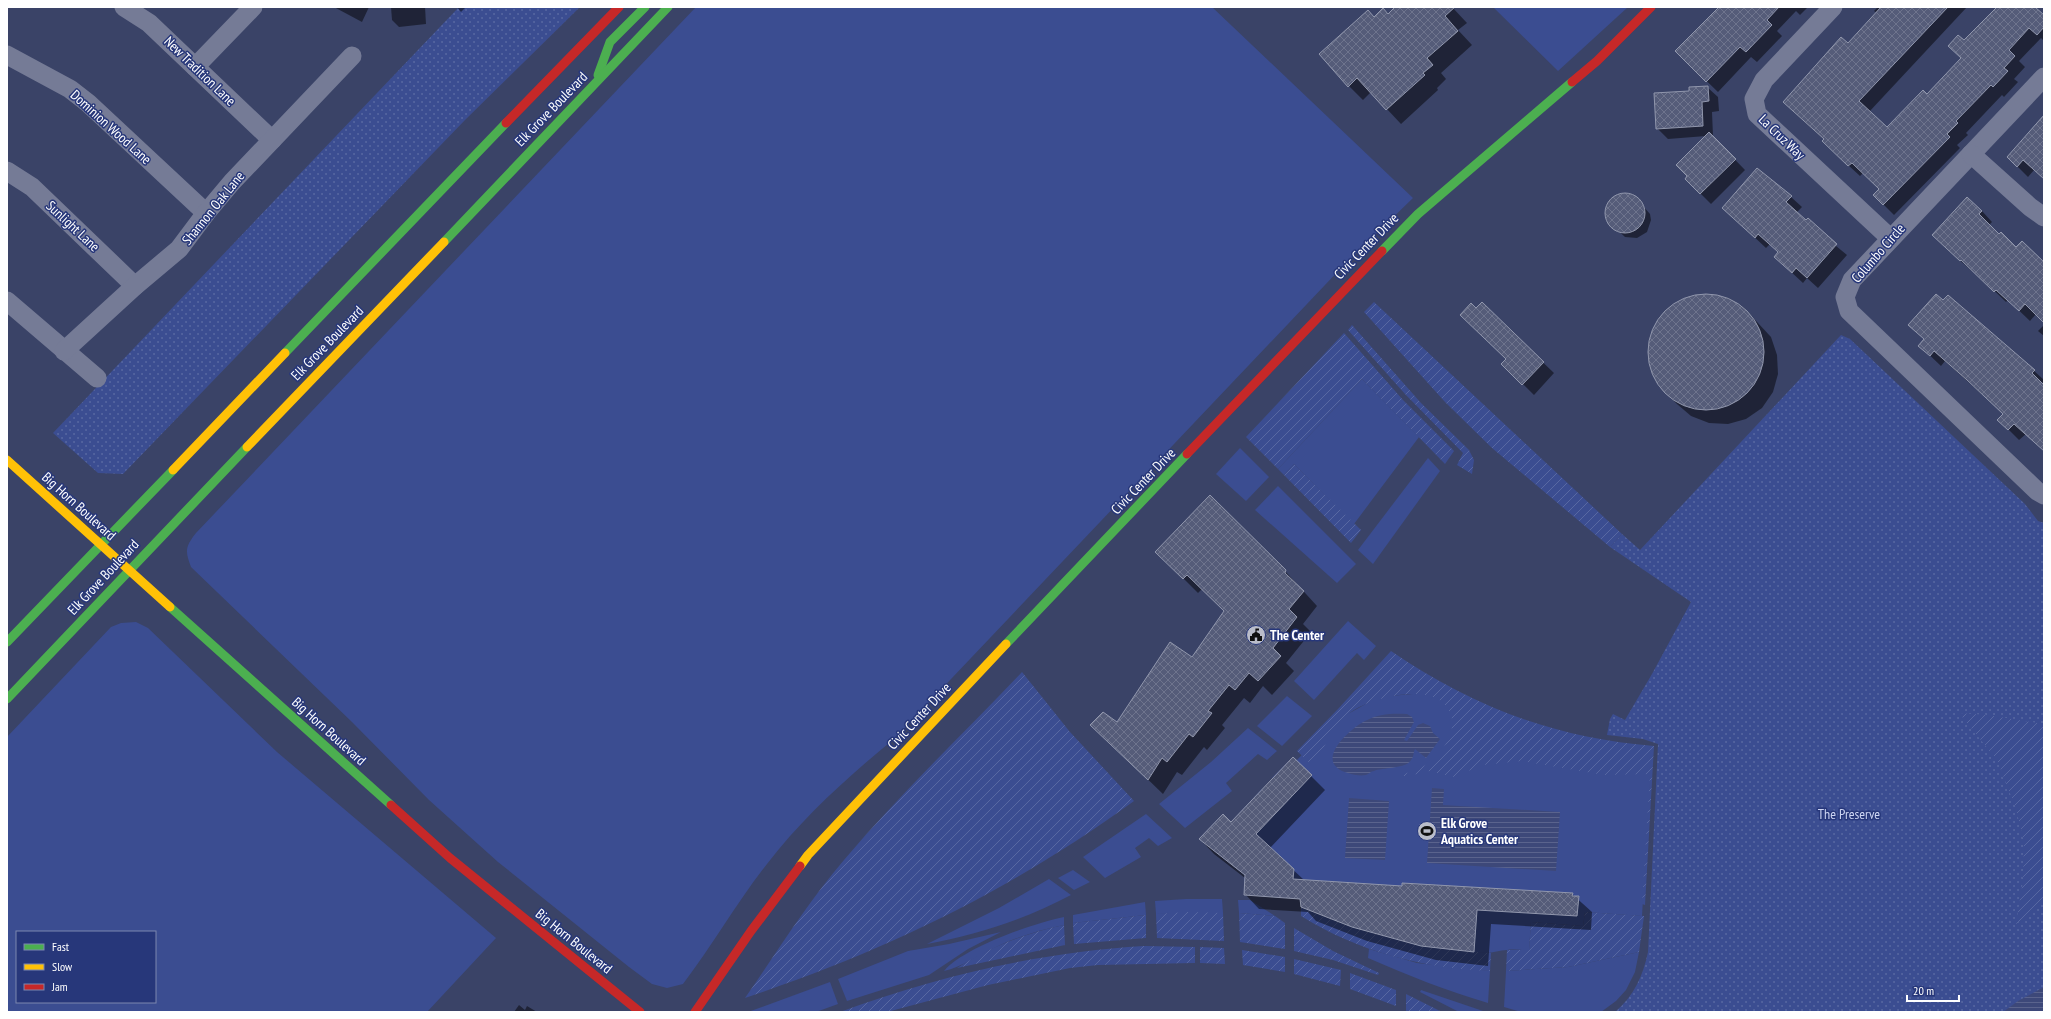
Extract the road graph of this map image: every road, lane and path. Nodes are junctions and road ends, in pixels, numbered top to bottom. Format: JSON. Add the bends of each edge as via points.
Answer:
{"nodes":[{"id":1,"x":124,"y":7,"type":"edge"},
{"id":2,"x":253,"y":7,"type":"edge"},
{"id":3,"x":619,"y":7,"type":"edge"},
{"id":4,"x":645,"y":7,"type":"edge"},
{"id":5,"x":668,"y":7,"type":"edge"},
{"id":6,"x":1651,"y":7,"type":"edge"},
{"id":7,"x":1833,"y":7,"type":"edge"},
{"id":8,"x":7,"y":55,"type":"edge"},
{"id":9,"x":352,"y":56,"type":"dead end"},
{"id":10,"x":195,"y":67,"type":"junction"},
{"id":11,"x":2044,"y":77,"type":"edge"},
{"id":12,"x":595,"y":83,"type":"junction"},
{"id":13,"x":272,"y":140,"type":"junction"},
{"id":14,"x":1971,"y":154,"type":"junction"},
{"id":15,"x":7,"y":171,"type":"edge"},
{"id":16,"x":206,"y":213,"type":"junction"},
{"id":17,"x":2044,"y":217,"type":"edge"},
{"id":18,"x":1890,"y":238,"type":"junction"},
{"id":19,"x":135,"y":286,"type":"junction"},
{"id":20,"x":7,"y":301,"type":"edge"},
{"id":21,"x":64,"y":350,"type":"junction"},
{"id":22,"x":97,"y":378,"type":"dead end"},
{"id":23,"x":7,"y":460,"type":"edge"},
{"id":24,"x":2044,"y":495,"type":"edge"},
{"id":25,"x":102,"y":545,"type":"junction"},
{"id":26,"x":130,"y":570,"type":"junction"},
{"id":27,"x":7,"y":642,"type":"edge"},
{"id":28,"x":7,"y":700,"type":"edge"},
{"id":29,"x":640,"y":1012,"type":"edge"},
{"id":30,"x":695,"y":1012,"type":"edge"}],
"edges":[{"from":1,"to":10,"type":"street","name":"New Tradition Lane","via":[[149,23]]},
{"from":2,"to":10,"type":"street"},
{"from":3,"to":25,"type":"main road","name":"Elk Grove Boulevard","via":[[496,132]]},
{"from":4,"to":12,"type":"main road","via":[[610,42]]},
{"from":5,"to":12,"type":"main road","name":"Elk Grove Boulevard"},
{"from":6,"to":30,"type":"main road","name":"Civic Center Drive","via":[[1597,61],[1418,214],[1018,631],[808,855],[750,931]]},
{"from":7,"to":18,"type":"street","name":"La Cruz Way","via":[[1764,80],[1754,99],[1757,114]]},
{"from":8,"to":16,"type":"street","name":"Dominion Wood Lane","via":[[70,89],[88,103]]},
{"from":9,"to":13,"type":"street","name":"Shannon Oak Lane"},
{"from":10,"to":13,"type":"street","name":"New Tradition Lane"},
{"from":11,"to":14,"type":"street","name":"Columbo Circle"},
{"from":12,"to":26,"type":"main road","name":"Elk Grove Boulevard"},
{"from":13,"to":16,"type":"street","name":"Shannon Oak Lane"},
{"from":14,"to":17,"type":"street"},
{"from":14,"to":18,"type":"street","name":"Columbo Circle"},
{"from":15,"to":19,"type":"street","name":"Sunlight Lane","via":[[32,187]]},
{"from":16,"to":19,"type":"street","name":"Shannon Oak Lane","via":[[179,249]]},
{"from":18,"to":24,"type":"street","name":"Columbo Circle","via":[[1852,280],[1845,297],[1849,311]]},
{"from":19,"to":21,"type":"street","name":"Shannon Oak Lane"},
{"from":20,"to":21,"type":"street"},
{"from":21,"to":22,"type":"street"},
{"from":23,"to":25,"type":"main road","name":"Big Horn Boulevard"},
{"from":25,"to":26,"type":"main road","name":"Big Horn Boulevard"},
{"from":25,"to":27,"type":"main road","name":"Elk Grove Boulevard"},
{"from":26,"to":28,"type":"main road","name":"Elk Grove Boulevard"},
{"from":26,"to":29,"type":"main road","name":"Big Horn Boulevard","via":[[450,858]]}]}
